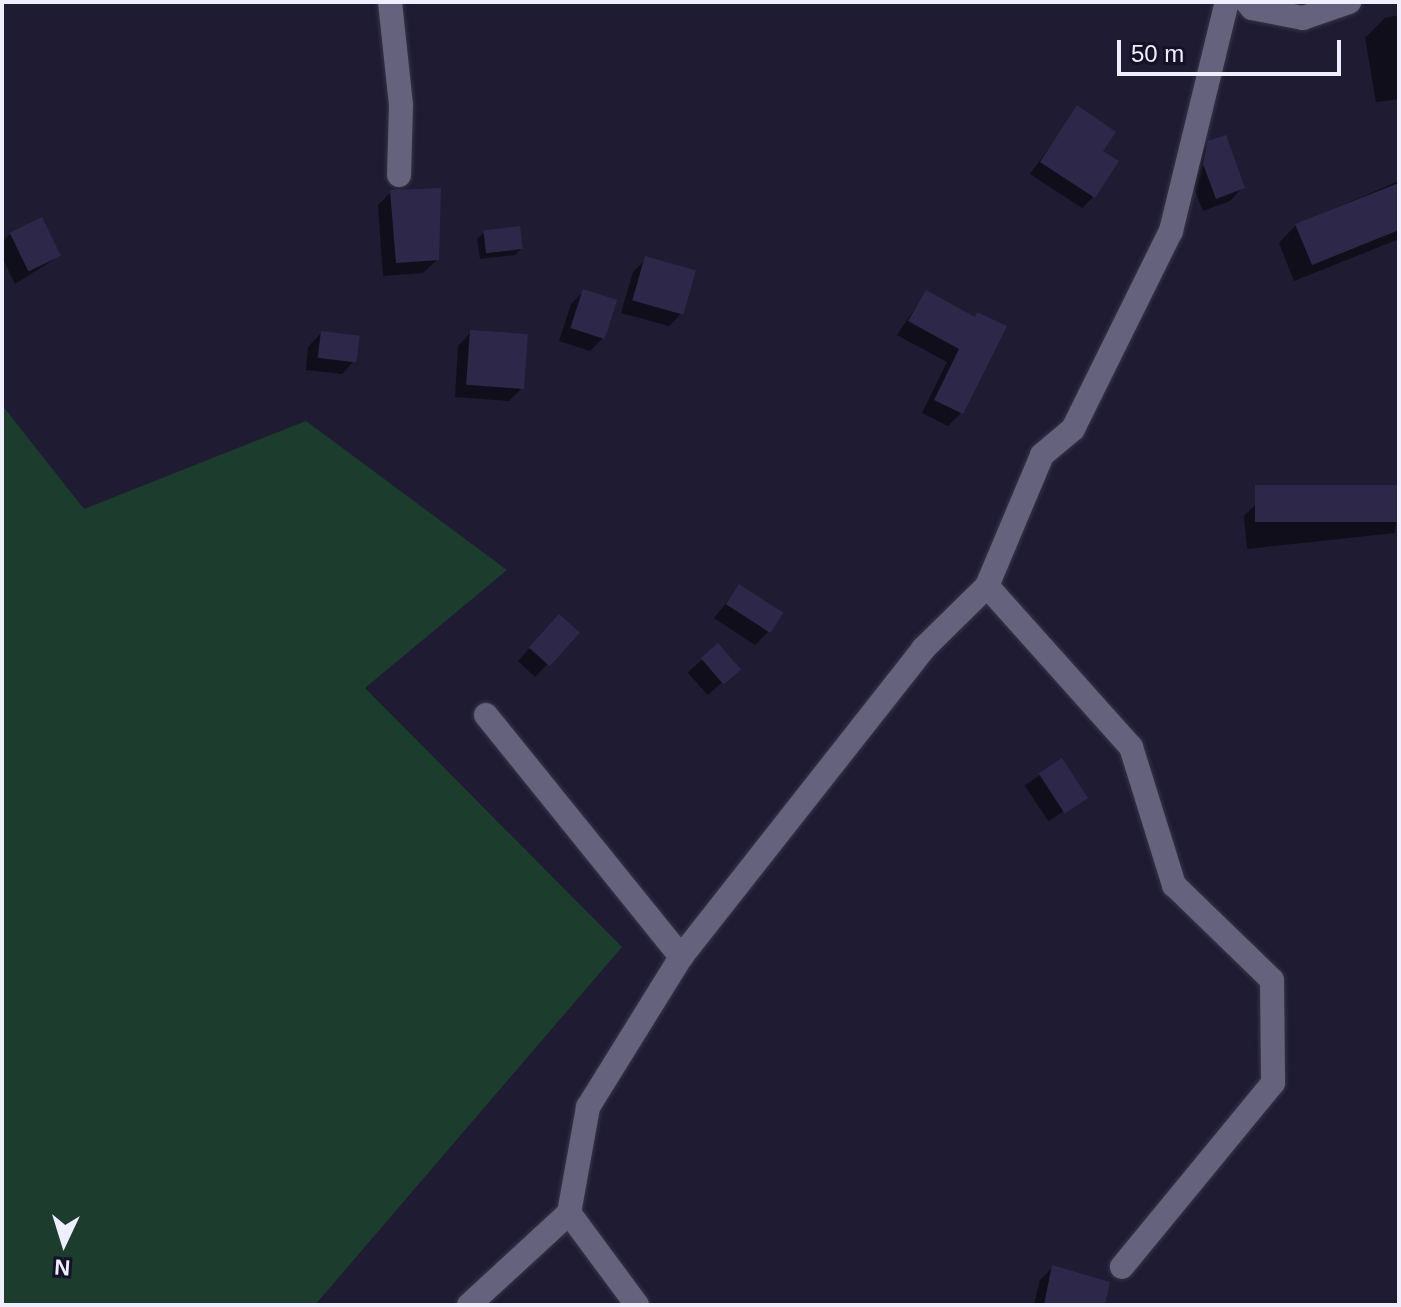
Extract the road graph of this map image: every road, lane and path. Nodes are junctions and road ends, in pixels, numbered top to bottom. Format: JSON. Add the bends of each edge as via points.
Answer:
{"nodes":[{"id":1,"x":390,"y":2,"type":"edge"},
{"id":2,"x":1227,"y":2,"type":"edge"},
{"id":3,"x":1247,"y":2,"type":"edge"},
{"id":4,"x":1349,"y":2,"type":"edge"},
{"id":5,"x":399,"y":175,"type":"dead end"},
{"id":6,"x":987,"y":586,"type":"junction"},
{"id":7,"x":486,"y":715,"type":"dead end"},
{"id":8,"x":681,"y":957,"type":"junction"},
{"id":9,"x":569,"y":1213,"type":"junction"},
{"id":10,"x":1122,"y":1267,"type":"dead end"},
{"id":11,"x":469,"y":1305,"type":"edge"},
{"id":12,"x":637,"y":1305,"type":"edge"}],
"edges":[{"from":1,"to":5,"type":"street","via":[[401,105]]},
{"from":2,"to":6,"type":"street","via":[[1171,231],[1073,429],[1042,455]]},
{"from":3,"to":4,"type":"street","via":[[1252,8],[1303,18]]},
{"from":6,"to":8,"type":"street","via":[[923,649]]},
{"from":6,"to":10,"type":"street","via":[[1131,747],[1174,885],[1272,980],[1273,1083]]},
{"from":7,"to":8,"type":"street"},
{"from":8,"to":9,"type":"street","via":[[588,1107]]},
{"from":9,"to":11,"type":"street"},
{"from":9,"to":12,"type":"street"}]}
